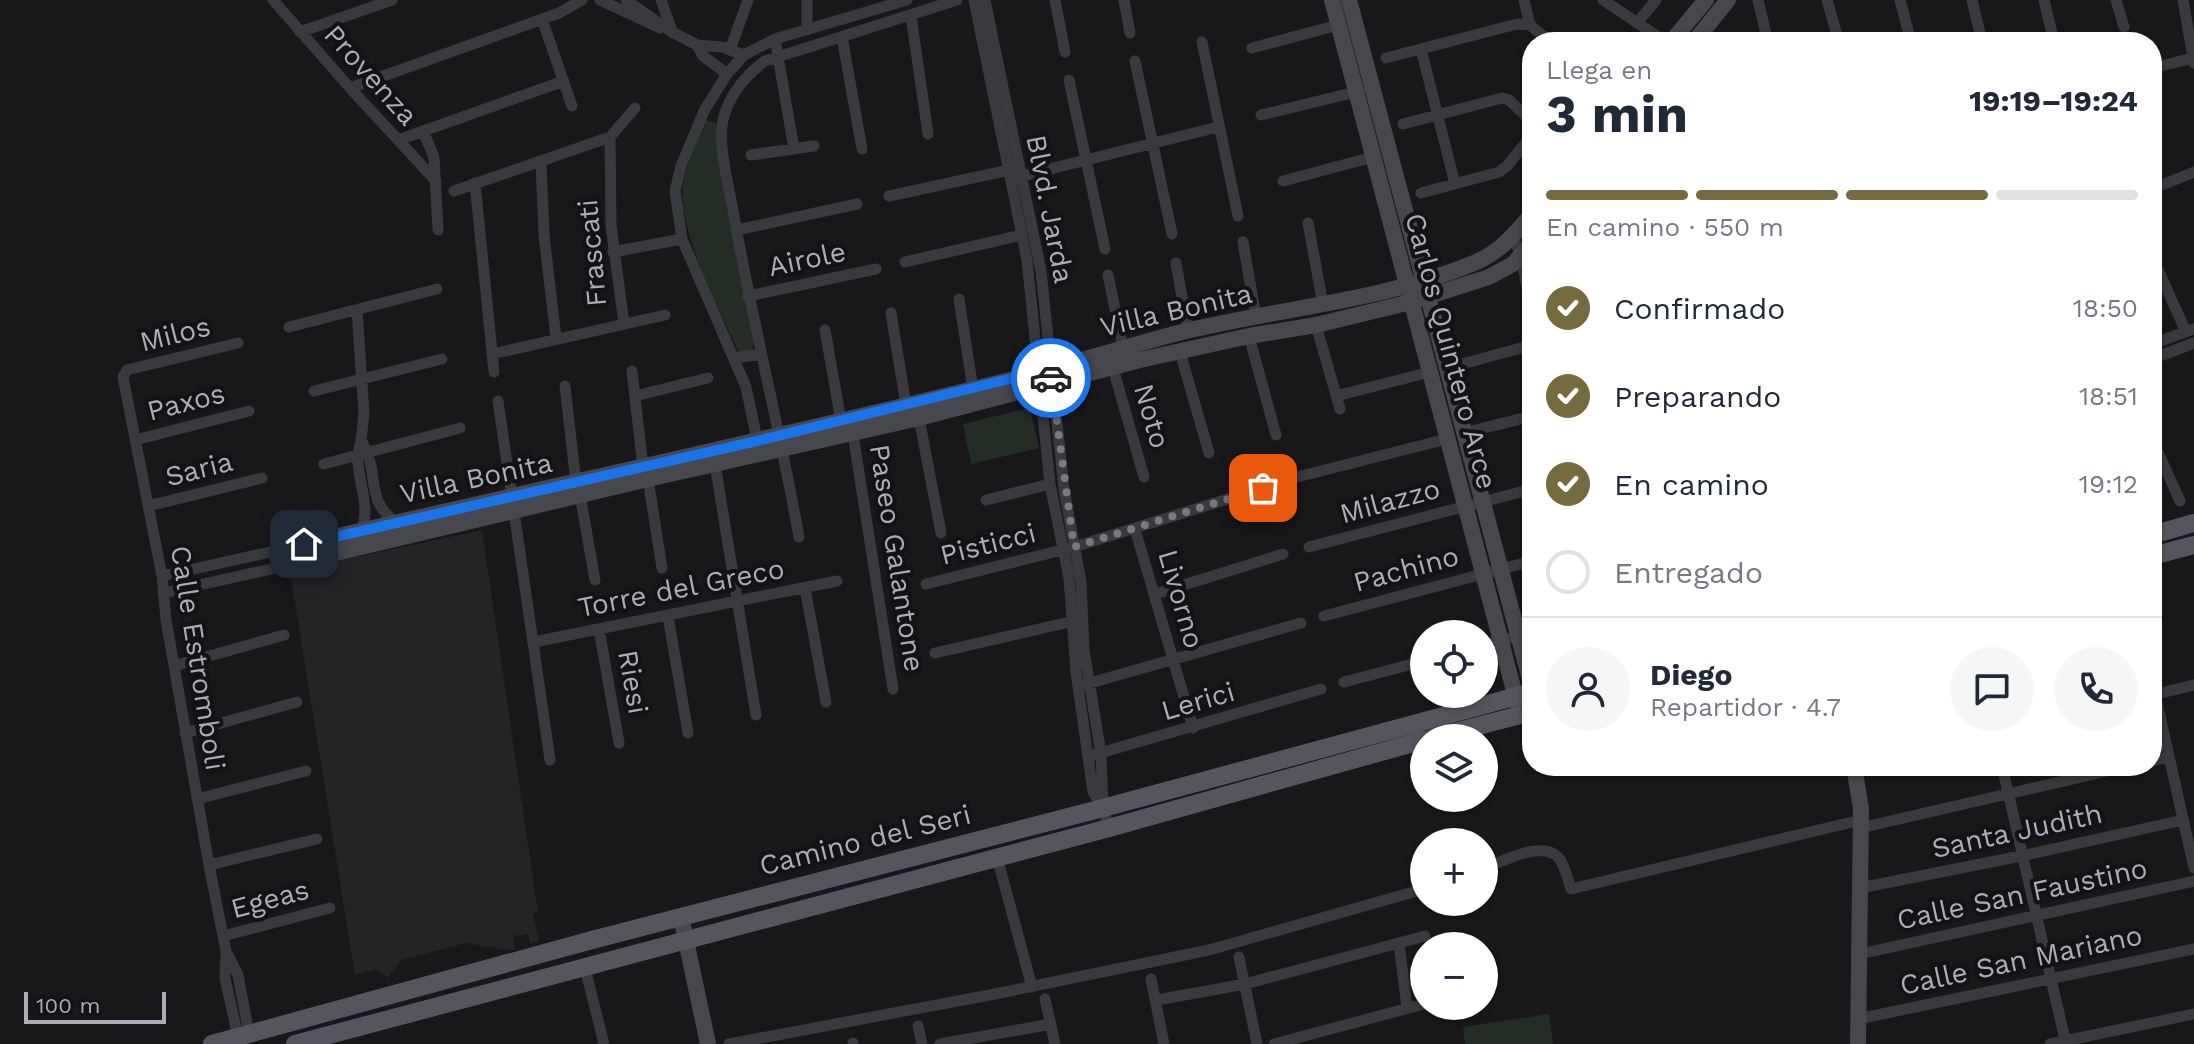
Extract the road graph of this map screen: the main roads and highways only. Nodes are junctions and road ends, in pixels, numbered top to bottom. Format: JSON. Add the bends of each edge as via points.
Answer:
{"nodes":[{"id":1,"x":2194,"y":523,"type":"edge"},
{"id":2,"x":2162,"y":532,"type":"edge"},
{"id":3,"x":2194,"y":545,"type":"edge"},
{"id":4,"x":2162,"y":553,"type":"edge"},
{"id":5,"x":1522,"y":701,"type":"edge"},
{"id":6,"x":1522,"y":702,"type":"edge"},
{"id":7,"x":1467,"y":724,"type":"edge"},
{"id":8,"x":1410,"y":744,"type":"edge"},
{"id":9,"x":1254,"y":765,"type":"junction"},
{"id":10,"x":1242,"y":789,"type":"junction"},
{"id":11,"x":212,"y":1044,"type":"edge"},
{"id":12,"x":295,"y":1044,"type":"edge"}],
"edges":[{"from":1,"to":2,"type":"main road"},
{"from":3,"to":4,"type":"main road"},
{"from":5,"to":9,"type":"main road","name":"Camino del Seri"},
{"from":6,"to":7,"type":"main road"},
{"from":8,"to":10,"type":"main road","name":"Camino del Seri"},
{"from":9,"to":10,"type":"main road"},
{"from":9,"to":11,"type":"main road","name":"Camino del Seri"},
{"from":10,"to":12,"type":"main road","name":"Camino del Seri"}]}
